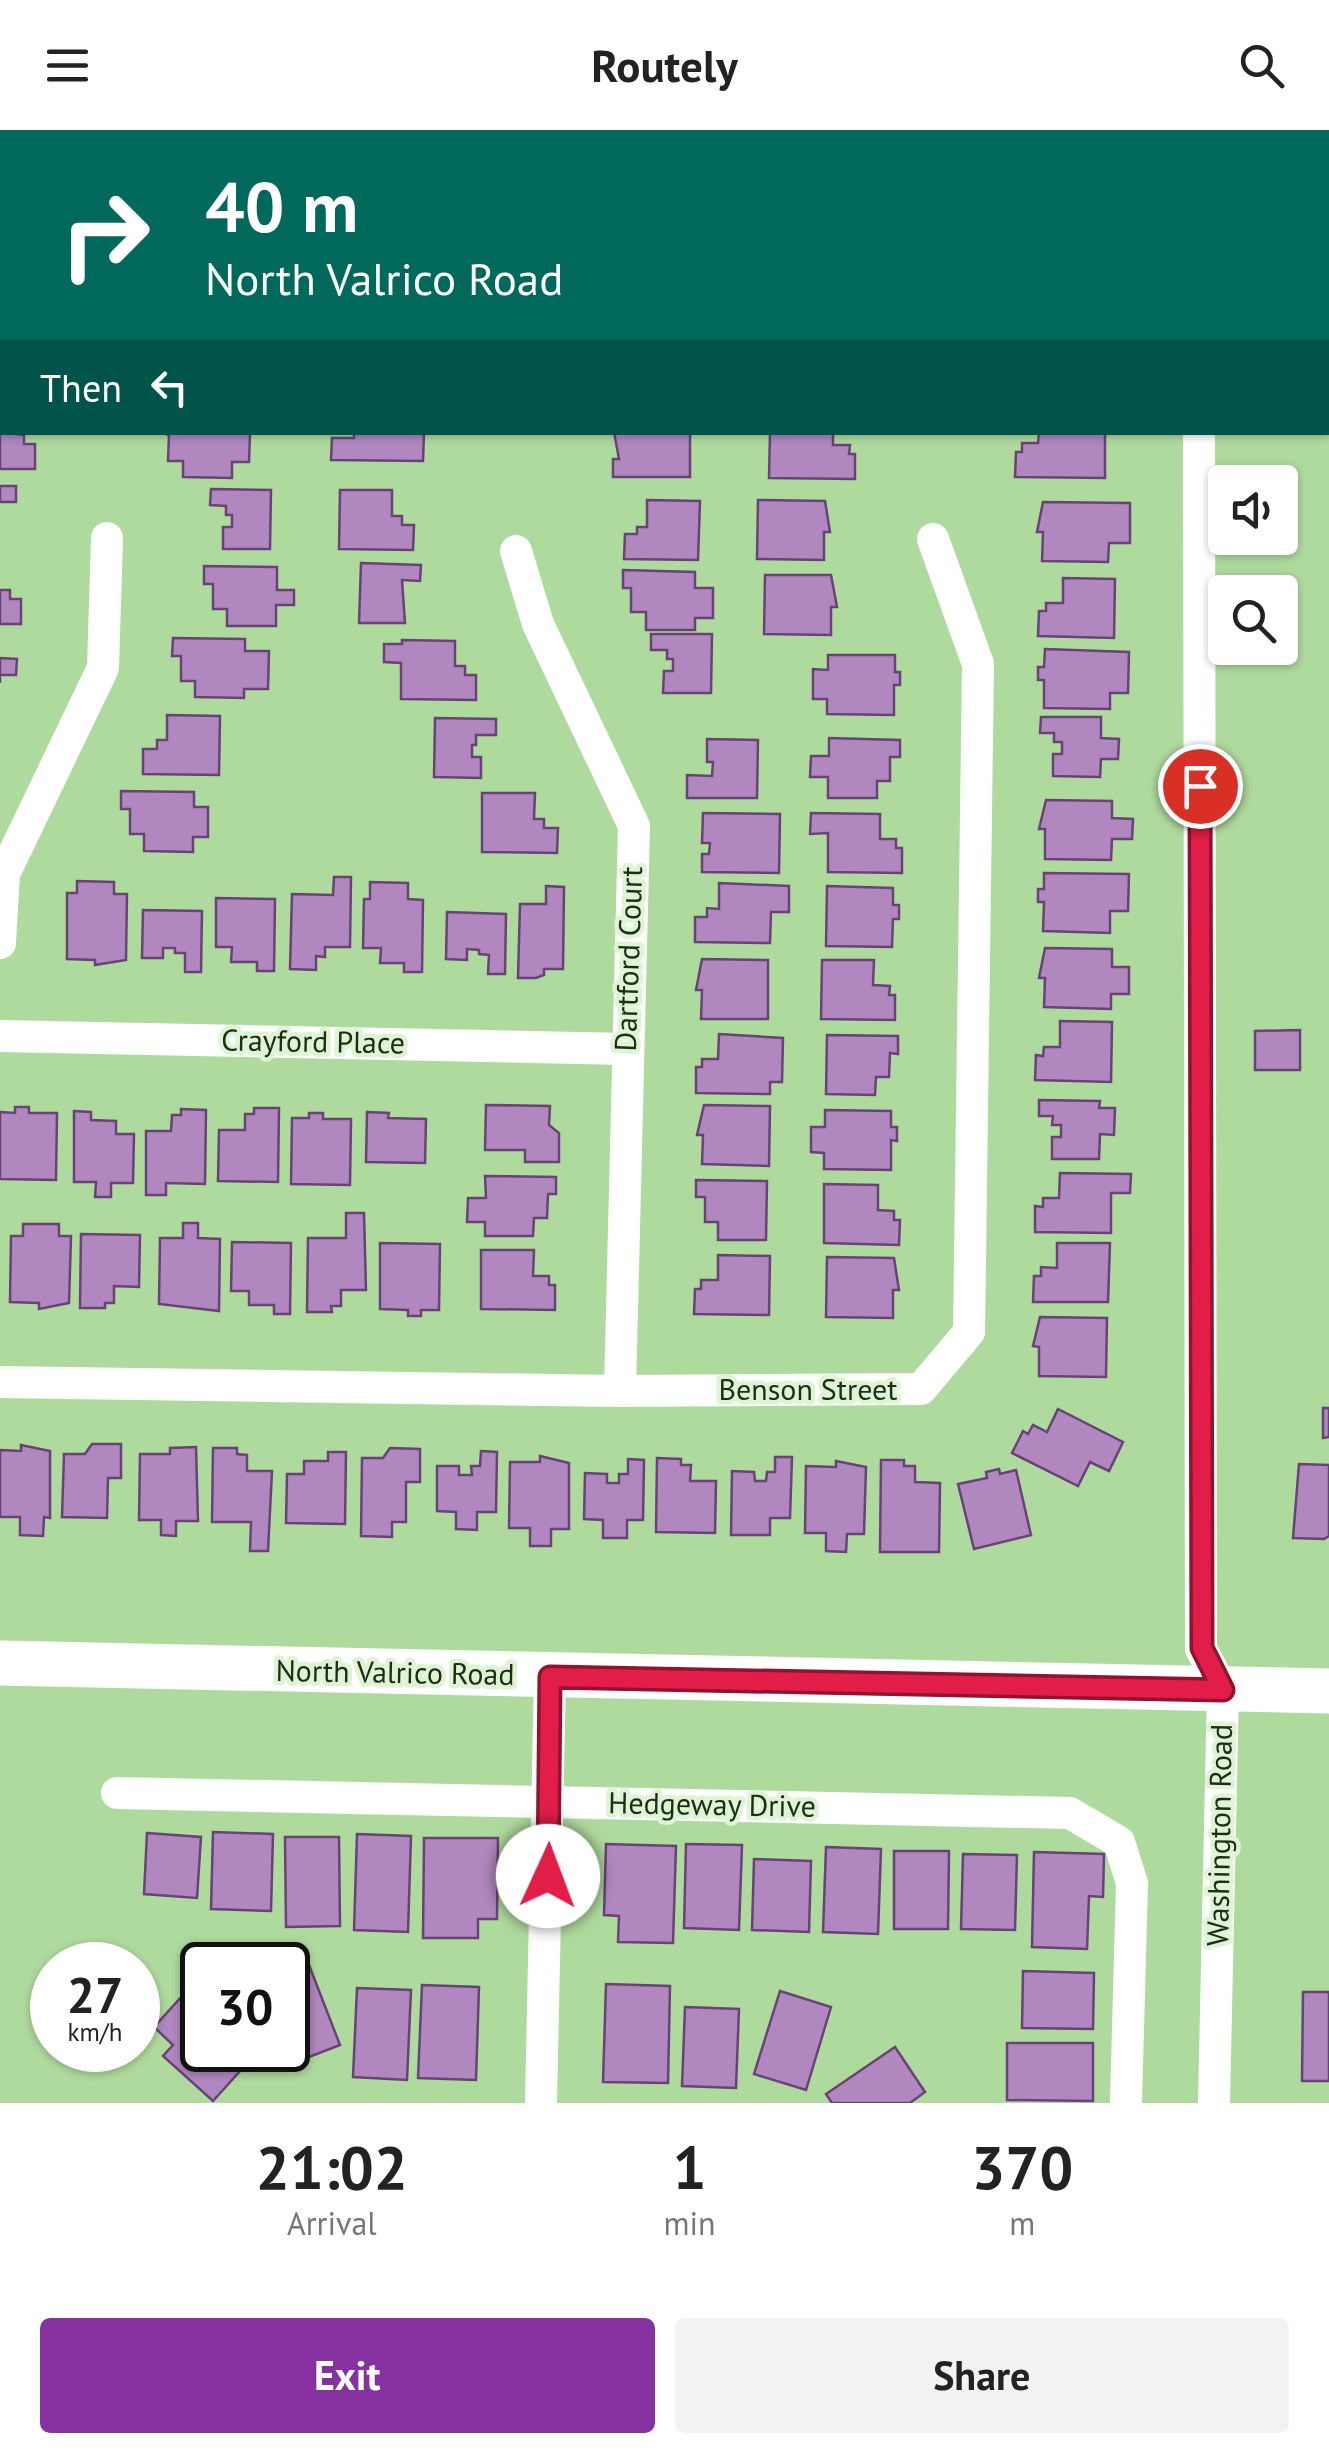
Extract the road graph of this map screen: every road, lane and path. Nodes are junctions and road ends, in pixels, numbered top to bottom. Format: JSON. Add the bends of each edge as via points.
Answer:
{"nodes":[{"id":1,"x":1199,"y":435,"type":"edge"},
{"id":2,"x":107,"y":538,"type":"dead end"},
{"id":3,"x":933,"y":538,"type":"dead end"},
{"id":4,"x":516,"y":551,"type":"dead end"},
{"id":5,"x":0,"y":943,"type":"edge"},
{"id":6,"x":0,"y":1036,"type":"edge"},
{"id":7,"x":626,"y":1049,"type":"junction"},
{"id":8,"x":0,"y":1382,"type":"edge"},
{"id":9,"x":620,"y":1391,"type":"junction"},
{"id":10,"x":0,"y":1663,"type":"edge"},
{"id":11,"x":550,"y":1677,"type":"junction"},
{"id":12,"x":1223,"y":1690,"type":"junction"},
{"id":13,"x":1329,"y":1691,"type":"edge"},
{"id":14,"x":117,"y":1793,"type":"dead end"},
{"id":15,"x":551,"y":1801,"type":"junction"},
{"id":16,"x":541,"y":2103,"type":"edge"},
{"id":17,"x":1126,"y":2103,"type":"edge"},
{"id":18,"x":1214,"y":2103,"type":"edge"}],
"edges":[{"from":1,"to":12,"type":"street","name":"Washington Road","via":[[1202,1648]]},
{"from":2,"to":5,"type":"street","via":[[102,668],[4,874]]},
{"from":3,"to":9,"type":"street","name":"Benson Street","via":[[978,664],[969,1332],[921,1389]]},
{"from":4,"to":7,"type":"street","name":"Dartford Court","via":[[538,624],[634,826]]},
{"from":6,"to":7,"type":"street","name":"Crayford Place"},
{"from":7,"to":9,"type":"street","name":"Dartford Court"},
{"from":8,"to":9,"type":"street","name":"Benson Street"},
{"from":10,"to":11,"type":"street","name":"North Valrico Road"},
{"from":11,"to":12,"type":"street","name":"North Valrico Road"},
{"from":11,"to":15,"type":"street"},
{"from":12,"to":13,"type":"street","name":"North Valrico Road"},
{"from":12,"to":18,"type":"street","name":"Washington Road"},
{"from":14,"to":15,"type":"street","name":"Hedgeway Drive"},
{"from":15,"to":16,"type":"street"},
{"from":15,"to":17,"type":"street","name":"Hedgeway Drive","via":[[1070,1814],[1119,1842],[1132,1883]]}]}
